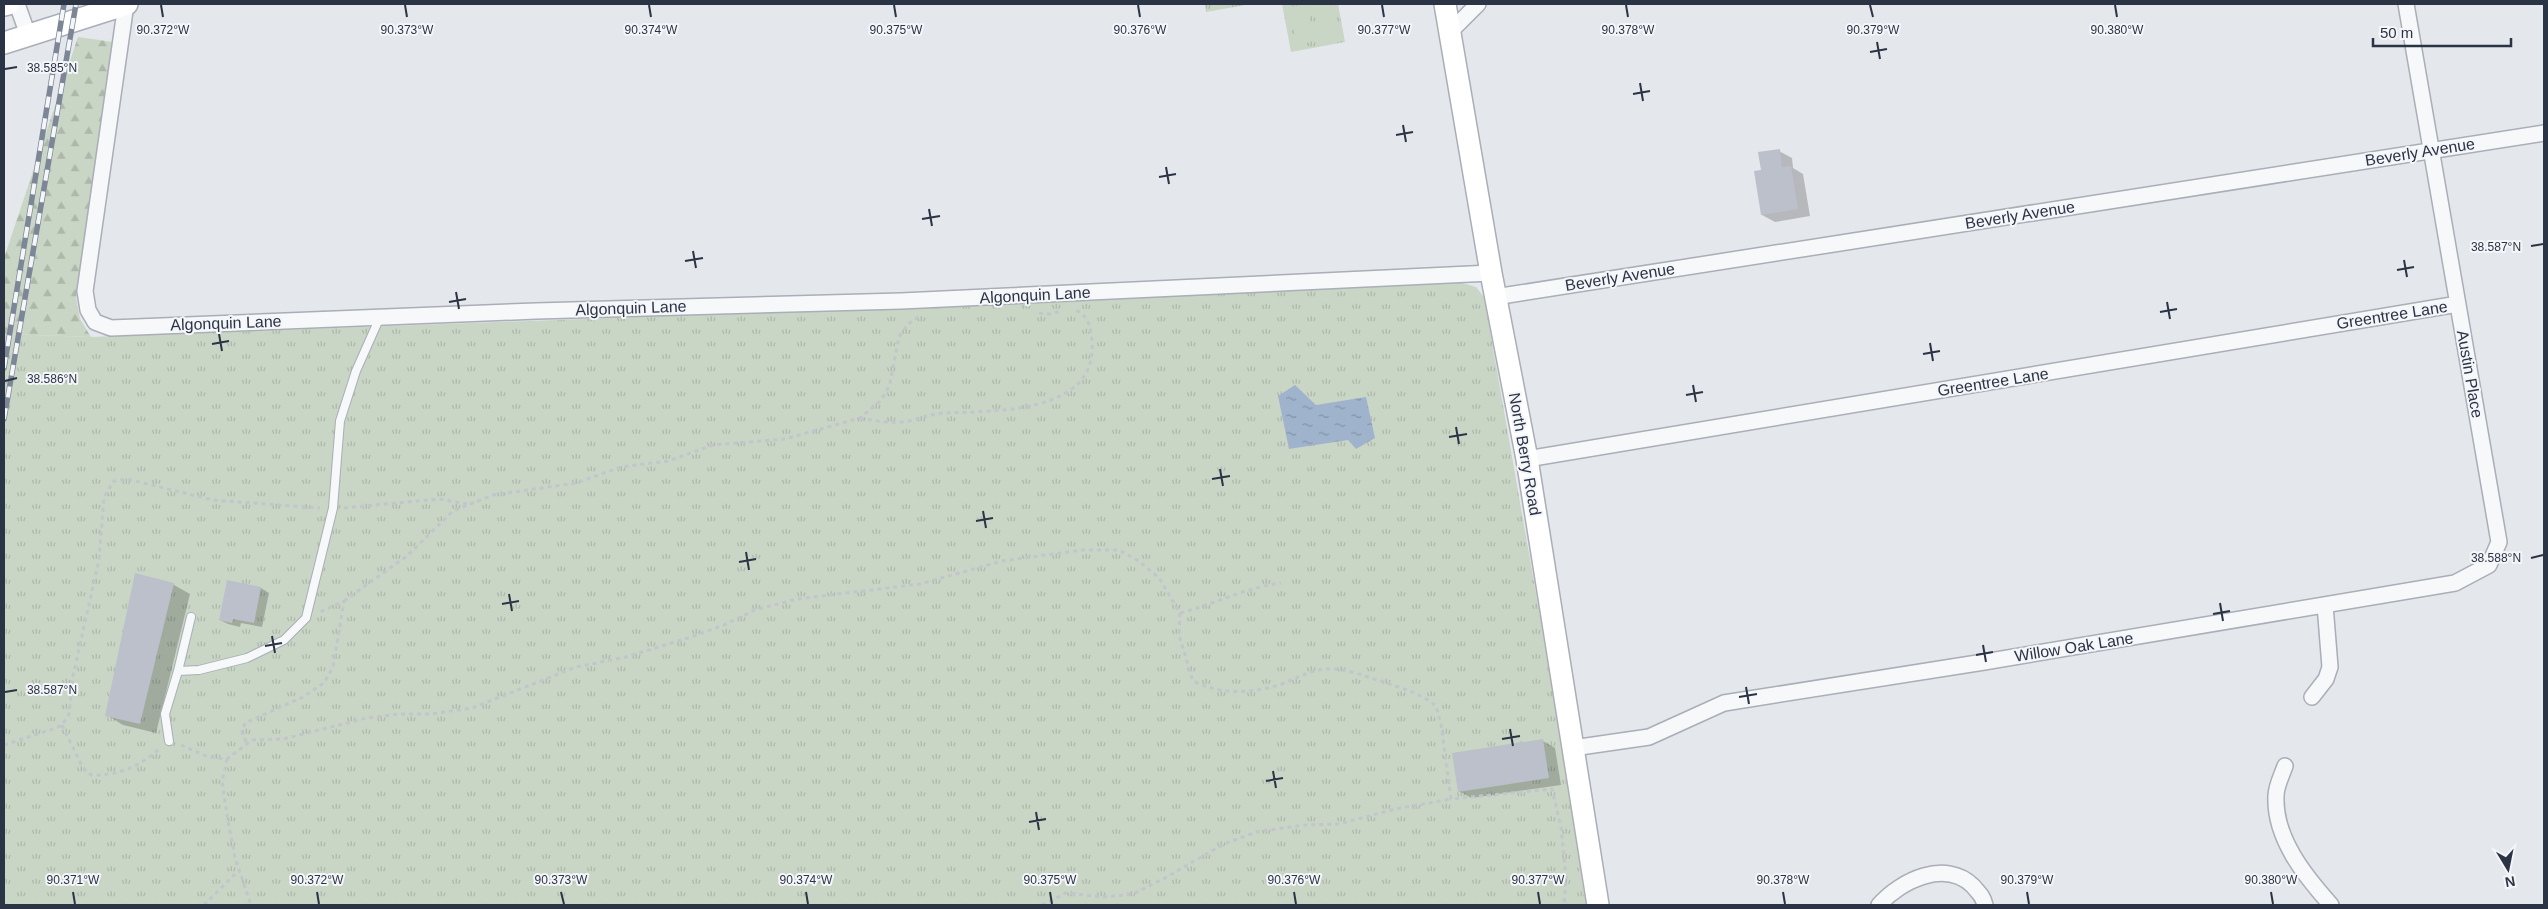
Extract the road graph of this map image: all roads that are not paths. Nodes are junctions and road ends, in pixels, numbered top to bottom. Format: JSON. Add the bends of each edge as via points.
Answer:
{"nodes":[{"id":1,"x":8,"y":4,"type":"edge"},
{"id":2,"x":17,"y":4,"type":"edge"},
{"id":3,"x":127,"y":4,"type":"edge"},
{"id":4,"x":1445,"y":4,"type":"edge"},
{"id":5,"x":1478,"y":4,"type":"edge"},
{"id":6,"x":2406,"y":4,"type":"edge"},
{"id":7,"x":4,"y":5,"type":"edge"},
{"id":8,"x":1450,"y":32,"type":"junction"},
{"id":9,"x":28,"y":34,"type":"junction"},
{"id":10,"x":4,"y":43,"type":"edge"},
{"id":11,"x":2544,"y":133,"type":"edge"},
{"id":12,"x":2432,"y":150,"type":"junction"},
{"id":13,"x":1491,"y":273,"type":"junction"},
{"id":14,"x":1495,"y":297,"type":"junction"},
{"id":15,"x":2458,"y":304,"type":"junction"},
{"id":16,"x":380,"y":317,"type":"junction"},
{"id":17,"x":1528,"y":459,"type":"junction"},
{"id":18,"x":2489,"y":565,"type":"joint"},
{"id":19,"x":2325,"y":605,"type":"junction"},
{"id":20,"x":191,"y":617,"type":"dead end"},
{"id":21,"x":178,"y":671,"type":"junction"},
{"id":22,"x":2312,"y":697,"type":"dead end"},
{"id":23,"x":169,"y":741,"type":"road end"},
{"id":24,"x":1573,"y":748,"type":"junction"},
{"id":25,"x":2285,"y":766,"type":"dead end"},
{"id":26,"x":1598,"y":905,"type":"edge"},
{"id":27,"x":1879,"y":905,"type":"edge"},
{"id":28,"x":1985,"y":905,"type":"edge"},
{"id":29,"x":2332,"y":905,"type":"edge"}],
"edges":[{"from":1,"to":7,"type":"main road"},
{"from":2,"to":9,"type":"street"},
{"from":3,"to":9,"type":"main road"},
{"from":3,"to":16,"type":"street","name":"Algonquin Lane","via":[[85,291],[88,310],[95,322],[111,328]]},
{"from":4,"to":8,"type":"main road","name":"North Berry Road"},
{"from":5,"to":8,"type":"street"},
{"from":6,"to":12,"type":"street","name":"Austin Place"},
{"from":8,"to":13,"type":"main road","name":"North Berry Road"},
{"from":9,"to":10,"type":"main road"},
{"from":11,"to":12,"type":"street","name":"Beverly Avenue"},
{"from":12,"to":14,"type":"street","name":"Beverly Avenue"},
{"from":12,"to":15,"type":"street","name":"Austin Place"},
{"from":13,"to":14,"type":"main road","name":"North Berry Road"},
{"from":13,"to":16,"type":"street","name":"Algonquin Lane","via":[[911,301]]},
{"from":14,"to":17,"type":"main road","name":"North Berry Road"},
{"from":15,"to":17,"type":"street","name":"Greentree Lane"},
{"from":15,"to":18,"type":"street","name":"Austin Place","via":[[2499,542]]},
{"from":16,"to":21,"type":"lane","via":[[356,371],[340,421],[333,508],[306,618],[284,640],[247,658],[213,667]]},
{"from":17,"to":24,"type":"main road","name":"North Berry Road"},
{"from":18,"to":19,"type":"street","name":"Willow Oak Lane","via":[[2455,583]]},
{"from":19,"to":22,"type":"street","via":[[2330,667],[2326,679]]},
{"from":19,"to":24,"type":"street","name":"Willow Oak Lane","via":[[1724,703],[1649,737]]},
{"from":20,"to":21,"type":"lane"},
{"from":21,"to":23,"type":"lane","via":[[165,714]]},
{"from":24,"to":26,"type":"main road","name":"North Berry Road"},
{"from":25,"to":29,"type":"street","via":[[2276,795],[2279,822],[2290,851],[2309,880]]},
{"from":27,"to":28,"type":"street","via":[[1888,894],[1913,879],[1943,872],[1964,877],[1983,896]]}]}
